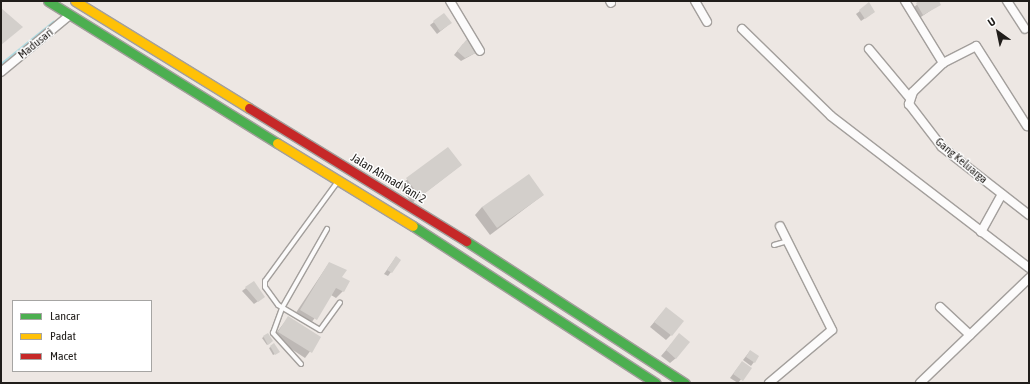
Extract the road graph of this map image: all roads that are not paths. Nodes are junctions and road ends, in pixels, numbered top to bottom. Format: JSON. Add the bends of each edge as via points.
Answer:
{"nodes":[{"id":1,"x":48,"y":1,"type":"edge"},
{"id":2,"x":75,"y":1,"type":"edge"},
{"id":3,"x":450,"y":1,"type":"edge"},
{"id":4,"x":695,"y":1,"type":"edge"},
{"id":5,"x":905,"y":1,"type":"edge"},
{"id":6,"x":1007,"y":1,"type":"edge"},
{"id":7,"x":87,"y":4,"type":"edge"},
{"id":8,"x":70,"y":16,"type":"junction"},
{"id":9,"x":707,"y":22,"type":"dead end"},
{"id":10,"x":742,"y":29,"type":"dead end"},
{"id":11,"x":1024,"y":29,"type":"dead end"},
{"id":12,"x":869,"y":49,"type":"dead end"},
{"id":13,"x":480,"y":51,"type":"dead end"},
{"id":14,"x":943,"y":63,"type":"junction"},
{"id":15,"x":188,"y":71,"type":"junction"},
{"id":16,"x":1,"y":72,"type":"edge"},
{"id":17,"x":180,"y":82,"type":"junction"},
{"id":18,"x":909,"y":97,"type":"junction"},
{"id":19,"x":1027,"y":126,"type":"dead end"},
{"id":20,"x":339,"y":180,"type":"junction"},
{"id":21,"x":1002,"y":194,"type":"junction"},
{"id":22,"x":1029,"y":216,"type":"edge"},
{"id":23,"x":780,"y":226,"type":"dead end"},
{"id":24,"x":327,"y":229,"type":"dead end"},
{"id":25,"x":981,"y":232,"type":"junction"},
{"id":26,"x":788,"y":241,"type":"junction"},
{"id":27,"x":774,"y":245,"type":"dead end"},
{"id":28,"x":1029,"y":268,"type":"edge"},
{"id":29,"x":1029,"y":278,"type":"edge"},
{"id":30,"x":340,"y":302,"type":"dead end"},
{"id":31,"x":940,"y":307,"type":"dead end"},
{"id":32,"x":282,"y":308,"type":"junction"},
{"id":33,"x":970,"y":336,"type":"junction"},
{"id":34,"x":301,"y":364,"type":"dead end"},
{"id":35,"x":656,"y":383,"type":"edge"},
{"id":36,"x":685,"y":383,"type":"edge"},
{"id":37,"x":770,"y":383,"type":"edge"},
{"id":38,"x":920,"y":383,"type":"edge"}],
"edges":[{"from":1,"to":8,"type":"highway"},
{"from":2,"to":7,"type":"highway","name":"Jalan Ahmad Yani 2"},
{"from":3,"to":13,"type":"street"},
{"from":4,"to":9,"type":"street"},
{"from":5,"to":14,"type":"street"},
{"from":6,"to":11,"type":"street"},
{"from":7,"to":15,"type":"highway","name":"Jalan Ahmad Yani 2"},
{"from":8,"to":16,"type":"street","name":"Madusari"},
{"from":8,"to":17,"type":"highway"},
{"from":10,"to":25,"type":"street","via":[[830,116]]},
{"from":12,"to":18,"type":"street","name":"Gang Keluarga"},
{"from":14,"to":18,"type":"street"},
{"from":14,"to":19,"type":"street","via":[[976,46]]},
{"from":15,"to":17,"type":"highway"},
{"from":15,"to":36,"type":"highway","name":"Jalan Ahmad Yani 2","via":[[480,249]]},
{"from":17,"to":20,"type":"highway"},
{"from":18,"to":21,"type":"street","name":"Gang Keluarga","via":[[909,104],[942,147]]},
{"from":20,"to":32,"type":"lane","via":[[265,282],[266,291]]},
{"from":20,"to":35,"type":"highway","via":[[500,279]]},
{"from":21,"to":22,"type":"street","name":"Gang Keluarga"},
{"from":21,"to":25,"type":"street"},
{"from":23,"to":26,"type":"street"},
{"from":24,"to":32,"type":"lane"},
{"from":25,"to":28,"type":"street"},
{"from":26,"to":27,"type":"lane"},
{"from":26,"to":37,"type":"street","via":[[832,330]]},
{"from":29,"to":33,"type":"street"},
{"from":30,"to":32,"type":"lane","via":[[320,330]]},
{"from":31,"to":33,"type":"street"},
{"from":32,"to":34,"type":"lane","via":[[273,333]]},
{"from":33,"to":38,"type":"street"}]}
